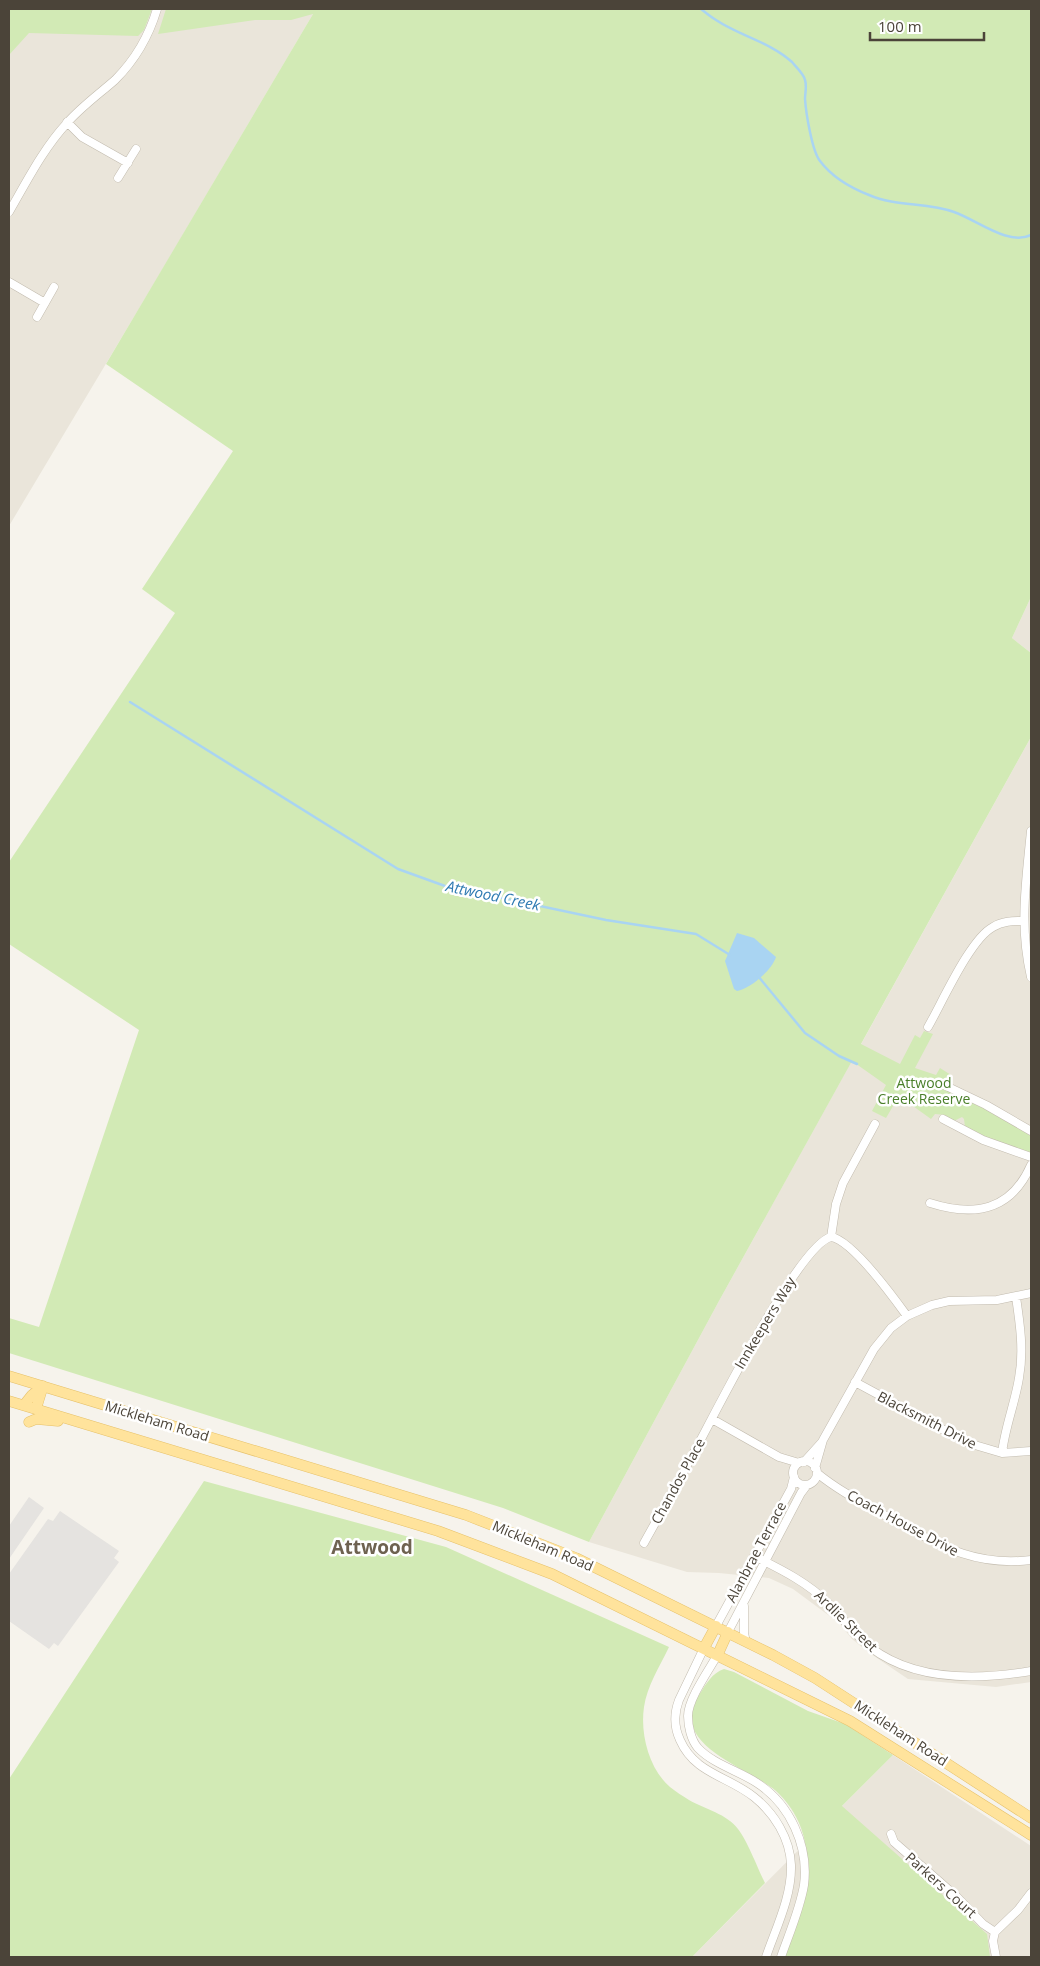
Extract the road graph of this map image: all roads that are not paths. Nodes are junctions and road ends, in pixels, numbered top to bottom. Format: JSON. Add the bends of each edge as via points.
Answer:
{"nodes":[{"id":1,"x":157,"y":9,"type":"edge"},
{"id":2,"x":67,"y":122,"type":"junction"},
{"id":3,"x":136,"y":149,"type":"dead end"},
{"id":4,"x":128,"y":163,"type":"junction"},
{"id":5,"x":118,"y":178,"type":"dead end"},
{"id":6,"x":9,"y":212,"type":"edge"},
{"id":7,"x":9,"y":282,"type":"edge"},
{"id":8,"x":54,"y":287,"type":"dead end"},
{"id":9,"x":45,"y":302,"type":"junction"},
{"id":10,"x":37,"y":318,"type":"dead end"},
{"id":11,"x":1031,"y":831,"type":"edge"},
{"id":12,"x":1023,"y":921,"type":"junction"},
{"id":13,"x":1031,"y":977,"type":"edge"},
{"id":14,"x":928,"y":1028,"type":"dead end"},
{"id":15,"x":944,"y":1085,"type":"dead end"},
{"id":16,"x":943,"y":1119,"type":"dead end"},
{"id":17,"x":875,"y":1124,"type":"dead end"},
{"id":18,"x":1031,"y":1132,"type":"edge"},
{"id":19,"x":1031,"y":1157,"type":"edge"},
{"id":20,"x":1031,"y":1165,"type":"edge"},
{"id":21,"x":930,"y":1203,"type":"dead end"},
{"id":22,"x":831,"y":1237,"type":"junction"},
{"id":23,"x":1031,"y":1292,"type":"edge"},
{"id":24,"x":1016,"y":1297,"type":"junction"},
{"id":25,"x":906,"y":1316,"type":"junction"},
{"id":26,"x":9,"y":1376,"type":"edge"},
{"id":27,"x":855,"y":1382,"type":"junction"},
{"id":28,"x":43,"y":1386,"type":"junction"},
{"id":29,"x":9,"y":1401,"type":"edge"},
{"id":30,"x":24,"y":1406,"type":"junction"},
{"id":31,"x":36,"y":1409,"type":"junction"},
{"id":32,"x":66,"y":1419,"type":"junction"},
{"id":33,"x":712,"y":1420,"type":"junction"},
{"id":34,"x":29,"y":1422,"type":"dead end"},
{"id":35,"x":823,"y":1440,"type":"junction"},
{"id":36,"x":1031,"y":1451,"type":"edge"},
{"id":37,"x":1002,"y":1453,"type":"junction"},
{"id":38,"x":779,"y":1456,"type":"junction"},
{"id":39,"x":802,"y":1463,"type":"junction"},
{"id":40,"x":816,"y":1470,"type":"junction"},
{"id":41,"x":794,"y":1474,"type":"junction"},
{"id":42,"x":810,"y":1483,"type":"junction"},
{"id":43,"x":834,"y":1487,"type":"junction"},
{"id":44,"x":644,"y":1543,"type":"dead end"},
{"id":45,"x":754,"y":1556,"type":"junction"},
{"id":46,"x":1031,"y":1560,"type":"edge"},
{"id":47,"x":765,"y":1561,"type":"junction"},
{"id":48,"x":744,"y":1601,"type":"junction"},
{"id":49,"x":716,"y":1626,"type":"junction"},
{"id":50,"x":728,"y":1632,"type":"junction"},
{"id":51,"x":746,"y":1642,"type":"junction"},
{"id":52,"x":704,"y":1648,"type":"junction"},
{"id":53,"x":718,"y":1654,"type":"junction"},
{"id":54,"x":1031,"y":1671,"type":"edge"},
{"id":55,"x":1031,"y":1818,"type":"edge"},
{"id":56,"x":891,"y":1834,"type":"dead end"},
{"id":57,"x":1031,"y":1835,"type":"edge"},
{"id":58,"x":1031,"y":1893,"type":"edge"},
{"id":59,"x":995,"y":1932,"type":"junction"},
{"id":60,"x":766,"y":1957,"type":"edge"},
{"id":61,"x":781,"y":1957,"type":"edge"},
{"id":62,"x":996,"y":1957,"type":"edge"}],
"edges":[{"from":1,"to":2,"type":"street","via":[[150,30],[130,63]]},
{"from":2,"to":4,"type":"street","via":[[82,137]]},
{"from":2,"to":6,"type":"street","via":[[46,149]]},
{"from":3,"to":4,"type":"street"},
{"from":4,"to":5,"type":"street"},
{"from":7,"to":9,"type":"street"},
{"from":8,"to":9,"type":"street"},
{"from":9,"to":10,"type":"street"},
{"from":11,"to":12,"type":"street"},
{"from":12,"to":13,"type":"street"},
{"from":12,"to":14,"type":"street","via":[[999,924],[977,939]]},
{"from":15,"to":18,"type":"street"},
{"from":16,"to":19,"type":"street","via":[[983,1140]]},
{"from":17,"to":22,"type":"street","via":[[841,1188]]},
{"from":20,"to":21,"type":"street","via":[[1013,1193],[991,1207],[959,1211]]},
{"from":22,"to":25,"type":"street","via":[[841,1241],[868,1267]]},
{"from":22,"to":33,"type":"street","name":"Innkeepers Way","via":[[822,1241],[787,1286],[736,1370]]},
{"from":23,"to":24,"type":"street"},
{"from":24,"to":25,"type":"street","via":[[948,1301]]},
{"from":24,"to":37,"type":"street","via":[[1021,1360]]},
{"from":25,"to":27,"type":"street","via":[[881,1338]]},
{"from":26,"to":28,"type":"main road","name":"Mickleham Road"},
{"from":27,"to":35,"type":"street"},
{"from":27,"to":37,"type":"street","name":"Blacksmith Drive","via":[[957,1438]]},
{"from":28,"to":30,"type":"main road"},
{"from":28,"to":31,"type":"main road"},
{"from":28,"to":49,"type":"main road","name":"Mickleham Road","via":[[488,1523],[576,1558]]},
{"from":29,"to":30,"type":"main road","name":"Mickleham Road"},
{"from":30,"to":31,"type":"main road","name":"Mickleham Road"},
{"from":31,"to":32,"type":"main road","name":"Mickleham Road"},
{"from":32,"to":34,"type":"main road"},
{"from":32,"to":52,"type":"main road","name":"Mickleham Road","via":[[470,1542],[552,1574]]},
{"from":33,"to":38,"type":"street"},
{"from":33,"to":44,"type":"street","name":"Chandos Place"},
{"from":35,"to":39,"type":"street"},
{"from":35,"to":40,"type":"street"},
{"from":36,"to":37,"type":"street","name":"Blacksmith Drive"},
{"from":38,"to":39,"type":"street"},
{"from":38,"to":41,"type":"street"},
{"from":39,"to":40,"type":"street","via":[[811,1463]]},
{"from":39,"to":41,"type":"street"},
{"from":40,"to":42,"type":"street"},
{"from":40,"to":43,"type":"street","name":"Coach House Drive"},
{"from":41,"to":42,"type":"street","via":[[799,1484]]},
{"from":41,"to":45,"type":"street","name":"Alanbrae Terrace","via":[[791,1489]]},
{"from":42,"to":43,"type":"street","name":"Coach House Drive"},
{"from":42,"to":47,"type":"street","name":"Alanbrae Terrace","via":[[801,1493]]},
{"from":43,"to":46,"type":"street","name":"Coach House Drive","via":[[931,1541],[962,1554],[998,1561]]},
{"from":45,"to":47,"type":"street","name":"Ardlie Street"},
{"from":45,"to":49,"type":"street","name":"Alanbrae Terrace"},
{"from":47,"to":48,"type":"street","name":"Alanbrae Terrace"},
{"from":47,"to":54,"type":"street","name":"Ardlie Street","via":[[815,1591],[865,1643],[900,1664],[963,1676]]},
{"from":48,"to":50,"type":"street","name":"Alanbrae Terrace"},
{"from":48,"to":51,"type":"street"},
{"from":49,"to":50,"type":"main road","name":"Mickleham Road"},
{"from":49,"to":52,"type":"main road"},
{"from":50,"to":51,"type":"main road","name":"Mickleham Road"},
{"from":50,"to":53,"type":"main road"},
{"from":51,"to":55,"type":"main road","name":"Mickleham Road","via":[[815,1678]]},
{"from":52,"to":53,"type":"main road","name":"Mickleham Road"},
{"from":52,"to":60,"type":"street","via":[[676,1708],[675,1729],[685,1751],[698,1766],[752,1796],[766,1808],[779,1825],[787,1844],[791,1864],[789,1887]]},
{"from":53,"to":57,"type":"main road","name":"Mickleham Road","via":[[850,1721]]},
{"from":53,"to":61,"type":"street","via":[[691,1702],[688,1714],[692,1736],[706,1754],[773,1795],[797,1831],[803,1854],[804,1885]]},
{"from":56,"to":59,"type":"street","name":"Parkers Court","via":[[894,1842]]},
{"from":58,"to":59,"type":"street"},
{"from":59,"to":62,"type":"street"}]}
